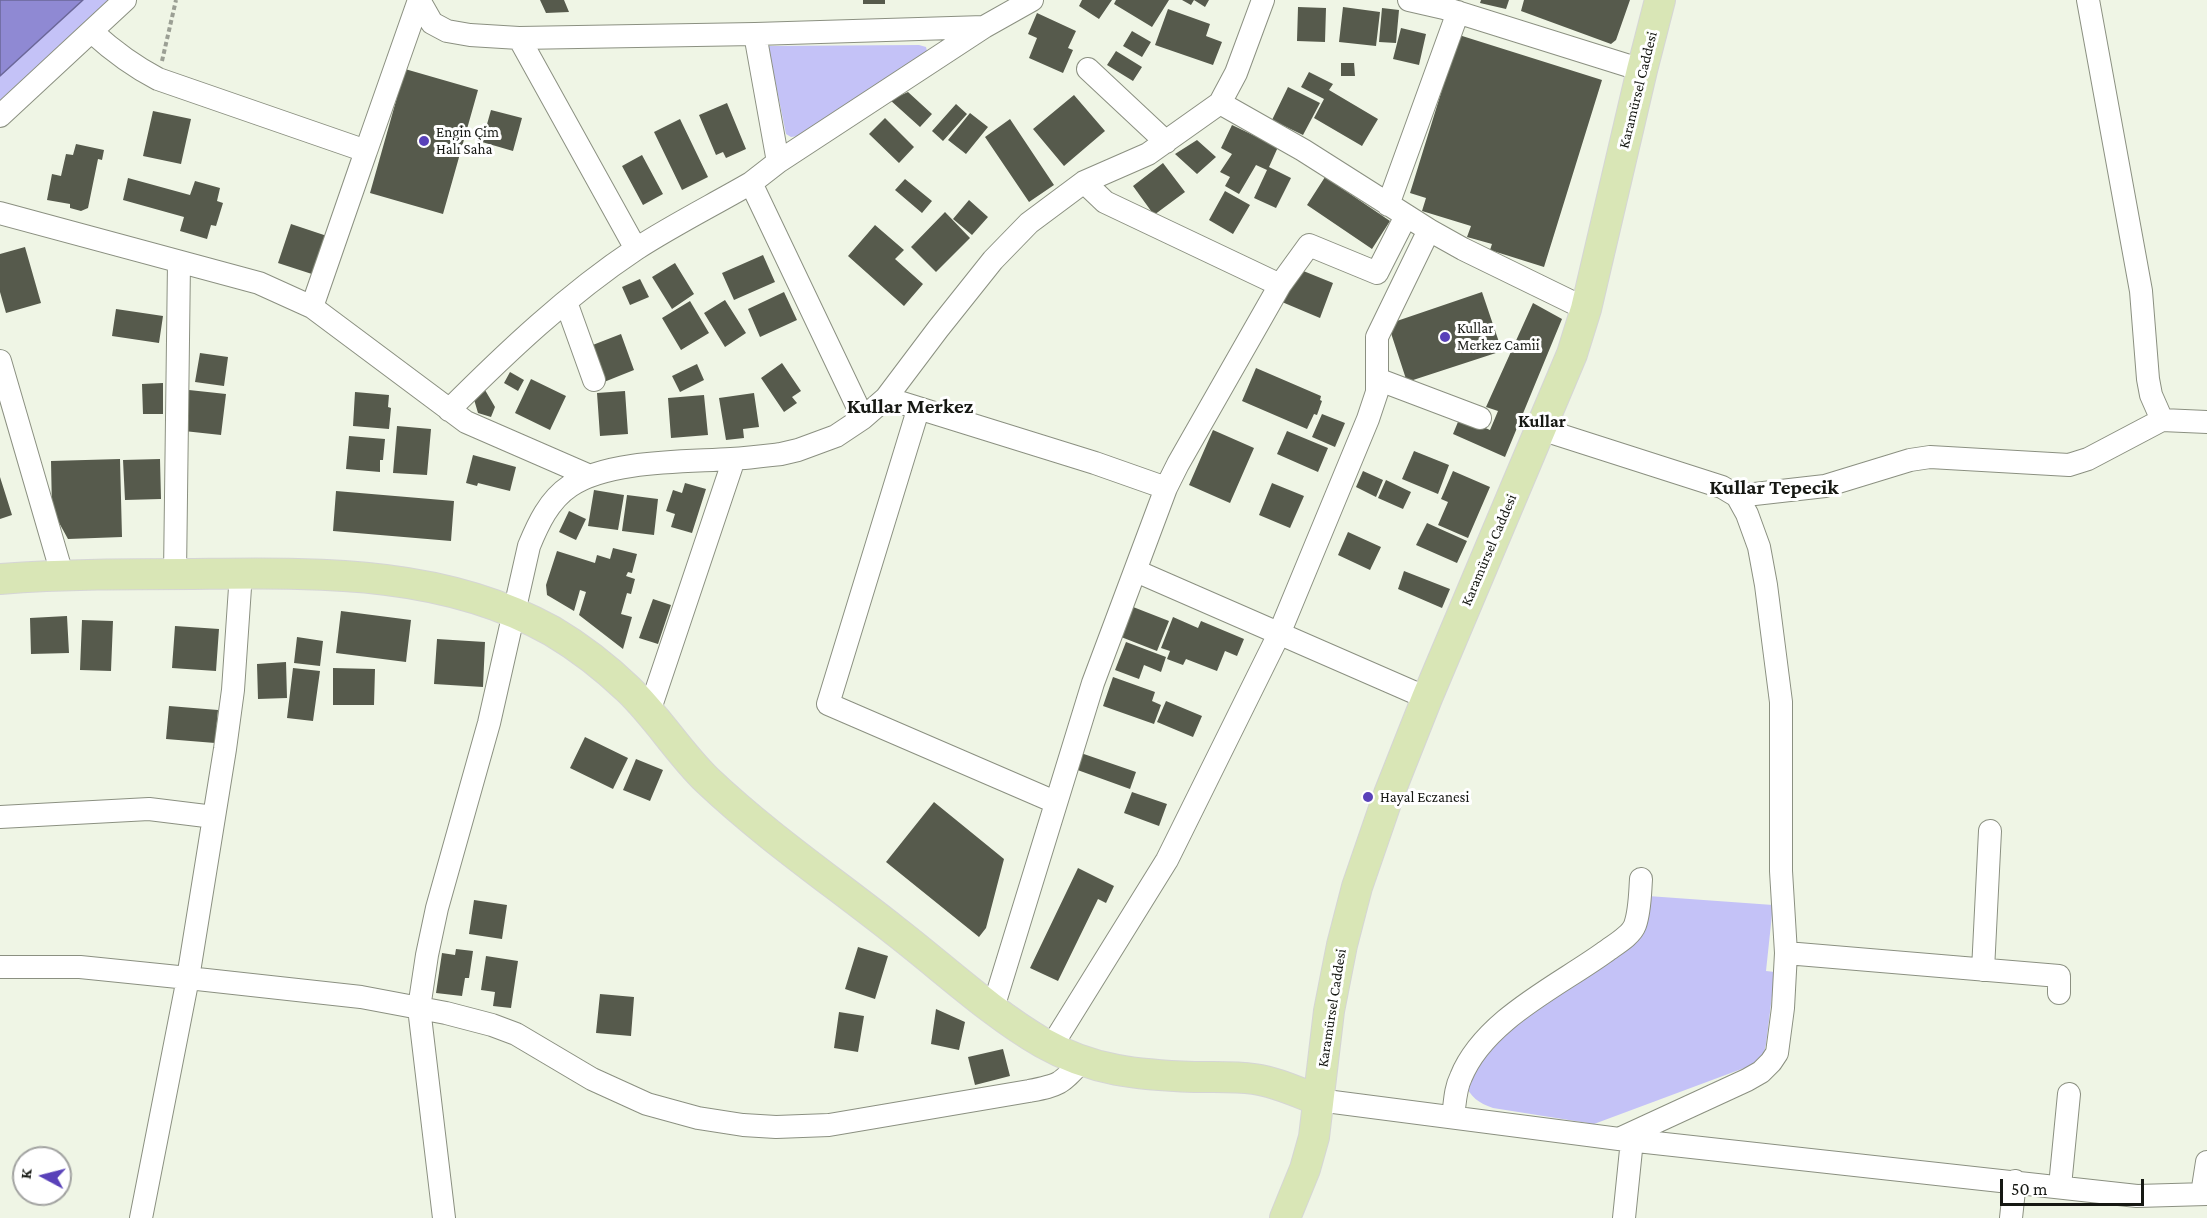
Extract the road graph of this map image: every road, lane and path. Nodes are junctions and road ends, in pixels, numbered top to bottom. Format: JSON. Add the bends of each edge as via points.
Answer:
{"nodes":[{"id":1,"x":125,"y":0,"type":"edge"},
{"id":2,"x":176,"y":0,"type":"edge"},
{"id":3,"x":419,"y":0,"type":"edge"},
{"id":4,"x":1032,"y":0,"type":"edge"},
{"id":5,"x":1263,"y":0,"type":"edge"},
{"id":6,"x":1409,"y":0,"type":"edge"},
{"id":7,"x":1660,"y":0,"type":"edge"},
{"id":8,"x":2088,"y":0,"type":"edge"},
{"id":9,"x":1458,"y":12,"type":"junction"},
{"id":10,"x":984,"y":27,"type":"junction"},
{"id":11,"x":92,"y":32,"type":"junction"},
{"id":12,"x":755,"y":34,"type":"junction"},
{"id":13,"x":519,"y":38,"type":"junction"},
{"id":14,"x":1088,"y":69,"type":"dead end"},
{"id":15,"x":1642,"y":70,"type":"junction"},
{"id":16,"x":158,"y":80,"type":"junction"},
{"id":17,"x":1220,"y":103,"type":"junction"},
{"id":18,"x":0,"y":116,"type":"edge"},
{"id":19,"x":1166,"y":142,"type":"junction"},
{"id":20,"x":366,"y":151,"type":"junction"},
{"id":21,"x":778,"y":162,"type":"junction"},
{"id":22,"x":1084,"y":182,"type":"junction"},
{"id":23,"x":751,"y":183,"type":"junction"},
{"id":24,"x":1397,"y":211,"type":"junction"},
{"id":25,"x":0,"y":213,"type":"edge"},
{"id":26,"x":1429,"y":230,"type":"junction"},
{"id":27,"x":636,"y":249,"type":"junction"},
{"id":28,"x":179,"y":262,"type":"junction"},
{"id":29,"x":1280,"y":285,"type":"junction"},
{"id":30,"x":566,"y":302,"type":"junction"},
{"id":31,"x":312,"y":307,"type":"junction"},
{"id":32,"x":1586,"y":309,"type":"junction"},
{"id":33,"x":0,"y":361,"type":"edge"},
{"id":34,"x":594,"y":380,"type":"dead end"},
{"id":35,"x":1377,"y":380,"type":"junction"},
{"id":36,"x":886,"y":398,"type":"junction"},
{"id":37,"x":449,"y":410,"type":"junction"},
{"id":38,"x":918,"y":410,"type":"junction"},
{"id":39,"x":863,"y":418,"type":"junction"},
{"id":40,"x":1480,"y":418,"type":"dead end"},
{"id":41,"x":2162,"y":420,"type":"junction"},
{"id":42,"x":2207,"y":422,"type":"edge"},
{"id":43,"x":1541,"y":429,"type":"junction"},
{"id":44,"x":734,"y":459,"type":"junction"},
{"id":45,"x":590,"y":476,"type":"junction"},
{"id":46,"x":1166,"y":488,"type":"junction"},
{"id":47,"x":1737,"y":496,"type":"junction"},
{"id":48,"x":1136,"y":571,"type":"junction"},
{"id":49,"x":241,"y":573,"type":"junction"},
{"id":50,"x":62,"y":574,"type":"junction"},
{"id":51,"x":175,"y":574,"type":"junction"},
{"id":52,"x":0,"y":579,"type":"edge"},
{"id":53,"x":514,"y":613,"type":"junction"},
{"id":54,"x":1279,"y":634,"type":"junction"},
{"id":55,"x":1427,"y":698,"type":"junction"},
{"id":56,"x":649,"y":712,"type":"junction"},
{"id":57,"x":1055,"y":802,"type":"junction"},
{"id":58,"x":214,"y":816,"type":"junction"},
{"id":59,"x":0,"y":817,"type":"edge"},
{"id":60,"x":1990,"y":831,"type":"dead end"},
{"id":61,"x":1641,"y":879,"type":"dead end"},
{"id":62,"x":1786,"y":953,"type":"junction"},
{"id":63,"x":0,"y":967,"type":"edge"},
{"id":64,"x":1983,"y":970,"type":"junction"},
{"id":65,"x":189,"y":978,"type":"junction"},
{"id":66,"x":2059,"y":993,"type":"dead end"},
{"id":67,"x":419,"y":1008,"type":"junction"},
{"id":68,"x":993,"y":1008,"type":"junction"},
{"id":69,"x":1051,"y":1047,"type":"junction"},
{"id":70,"x":1081,"y":1062,"type":"junction"},
{"id":71,"x":2069,"y":1094,"type":"dead end"},
{"id":72,"x":1318,"y":1100,"type":"junction"},
{"id":73,"x":1453,"y":1117,"type":"junction"},
{"id":74,"x":1625,"y":1140,"type":"junction"},
{"id":75,"x":2207,"y":1162,"type":"edge"},
{"id":76,"x":2015,"y":1181,"type":"junction"},
{"id":77,"x":2060,"y":1186,"type":"junction"},
{"id":78,"x":2205,"y":1194,"type":"edge"},
{"id":79,"x":141,"y":1218,"type":"edge"},
{"id":80,"x":444,"y":1218,"type":"edge"},
{"id":81,"x":1285,"y":1218,"type":"edge"},
{"id":82,"x":1624,"y":1218,"type":"edge"},
{"id":83,"x":2011,"y":1218,"type":"edge"}],
"edges":[{"from":1,"to":11,"type":"street"},
{"from":2,"to":16,"type":"path"},
{"from":3,"to":13,"type":"street","via":[[432,22],[447,31]]},
{"from":3,"to":20,"type":"street"},
{"from":4,"to":10,"type":"street"},
{"from":5,"to":17,"type":"street","via":[[1236,73]]},
{"from":6,"to":9,"type":"street"},
{"from":7,"to":15,"type":"main road","name":"Karamürsel Caddesi"},
{"from":8,"to":41,"type":"street","via":[[2141,291],[2148,379]]},
{"from":9,"to":15,"type":"street"},
{"from":9,"to":24,"type":"street"},
{"from":10,"to":12,"type":"street"},
{"from":10,"to":21,"type":"street"},
{"from":11,"to":16,"type":"street","via":[[113,51]]},
{"from":11,"to":18,"type":"street"},
{"from":12,"to":13,"type":"street"},
{"from":12,"to":21,"type":"street"},
{"from":13,"to":27,"type":"street"},
{"from":14,"to":19,"type":"street"},
{"from":15,"to":32,"type":"main road","name":"Karamürsel Caddesi"},
{"from":16,"to":20,"type":"street"},
{"from":17,"to":19,"type":"street"},
{"from":17,"to":24,"type":"street","via":[[1303,150]]},
{"from":19,"to":22,"type":"street"},
{"from":20,"to":31,"type":"street"},
{"from":21,"to":23,"type":"street"},
{"from":22,"to":29,"type":"street","via":[[1105,202]]},
{"from":22,"to":36,"type":"street","via":[[1029,222],[993,260]]},
{"from":23,"to":27,"type":"street"},
{"from":23,"to":39,"type":"street"},
{"from":24,"to":26,"type":"street"},
{"from":24,"to":29,"type":"street","via":[[1377,273],[1309,245]]},
{"from":25,"to":28,"type":"street"},
{"from":26,"to":32,"type":"street"},
{"from":26,"to":35,"type":"street","via":[[1377,337]]},
{"from":27,"to":30,"type":"street"},
{"from":28,"to":31,"type":"street","via":[[259,284]]},
{"from":28,"to":51,"type":"street"},
{"from":29,"to":46,"type":"street"},
{"from":30,"to":34,"type":"street"},
{"from":30,"to":37,"type":"street"},
{"from":31,"to":37,"type":"street"},
{"from":32,"to":43,"type":"main road","name":"Karamürsel Caddesi"},
{"from":33,"to":50,"type":"street"},
{"from":35,"to":40,"type":"street"},
{"from":35,"to":54,"type":"street","via":[[1368,419]]},
{"from":36,"to":38,"type":"street"},
{"from":36,"to":39,"type":"street"},
{"from":37,"to":45,"type":"street","via":[[466,422]]},
{"from":38,"to":46,"type":"street"},
{"from":38,"to":57,"type":"street","via":[[828,704]]},
{"from":39,"to":44,"type":"street","via":[[836,436],[798,450]]},
{"from":41,"to":42,"type":"street"},
{"from":41,"to":47,"type":"street","via":[[2069,465],[1930,457],[1825,486]]},
{"from":43,"to":47,"type":"street","via":[[1722,487]]},
{"from":43,"to":55,"type":"main road","name":"Karamürsel Caddesi"},
{"from":44,"to":45,"type":"street","via":[[660,463]]},
{"from":44,"to":56,"type":"street"},
{"from":45,"to":53,"type":"street","via":[[569,486],[540,520],[529,546]]},
{"from":46,"to":48,"type":"street"},
{"from":47,"to":62,"type":"street","via":[[1759,547],[1781,702],[1780,842]]},
{"from":48,"to":54,"type":"street"},
{"from":48,"to":57,"type":"street","via":[[1093,683]]},
{"from":49,"to":51,"type":"main road"},
{"from":49,"to":53,"type":"main road","via":[[392,579],[446,589]]},
{"from":49,"to":58,"type":"street","via":[[233,690]]},
{"from":50,"to":51,"type":"main road"},
{"from":50,"to":52,"type":"main road"},
{"from":53,"to":56,"type":"main road","via":[[575,646]]},
{"from":53,"to":67,"type":"street","via":[[489,723],[437,908]]},
{"from":54,"to":55,"type":"street"},
{"from":54,"to":69,"type":"street","via":[[1167,860]]},
{"from":55,"to":72,"type":"main road","name":"Karamürsel Caddesi","via":[[1389,794],[1351,910],[1329,1011]]},
{"from":56,"to":68,"type":"main road","via":[[689,762],[734,805]]},
{"from":57,"to":68,"type":"street"},
{"from":58,"to":59,"type":"street","via":[[149,809]]},
{"from":58,"to":65,"type":"street"},
{"from":60,"to":64,"type":"street"},
{"from":61,"to":73,"type":"street","via":[[1635,926],[1629,934],[1526,1005],[1491,1035],[1461,1075]]},
{"from":62,"to":64,"type":"street"},
{"from":62,"to":74,"type":"street","via":[[1780,1035],[1771,1062],[1747,1080]]},
{"from":63,"to":65,"type":"street","via":[[80,967]]},
{"from":64,"to":66,"type":"street","via":[[2059,976]]},
{"from":65,"to":67,"type":"street","via":[[362,997]]},
{"from":65,"to":79,"type":"street"},
{"from":67,"to":70,"type":"street","via":[[508,1031],[592,1079],[647,1104],[698,1118],[765,1127],[829,1125],[1056,1086]]},
{"from":67,"to":80,"type":"street"},
{"from":68,"to":69,"type":"main road"},
{"from":69,"to":70,"type":"main road"},
{"from":70,"to":72,"type":"main road","via":[[1119,1071],[1256,1079]]},
{"from":71,"to":77,"type":"street"},
{"from":72,"to":73,"type":"street"},
{"from":72,"to":81,"type":"main road","name":"Karamürsel Caddesi","via":[[1314,1137]]},
{"from":73,"to":74,"type":"street"},
{"from":74,"to":76,"type":"street"},
{"from":74,"to":82,"type":"street"},
{"from":75,"to":78,"type":"street"},
{"from":76,"to":77,"type":"street"},
{"from":76,"to":83,"type":"street"},
{"from":77,"to":78,"type":"street","via":[[2137,1196]]}]}
